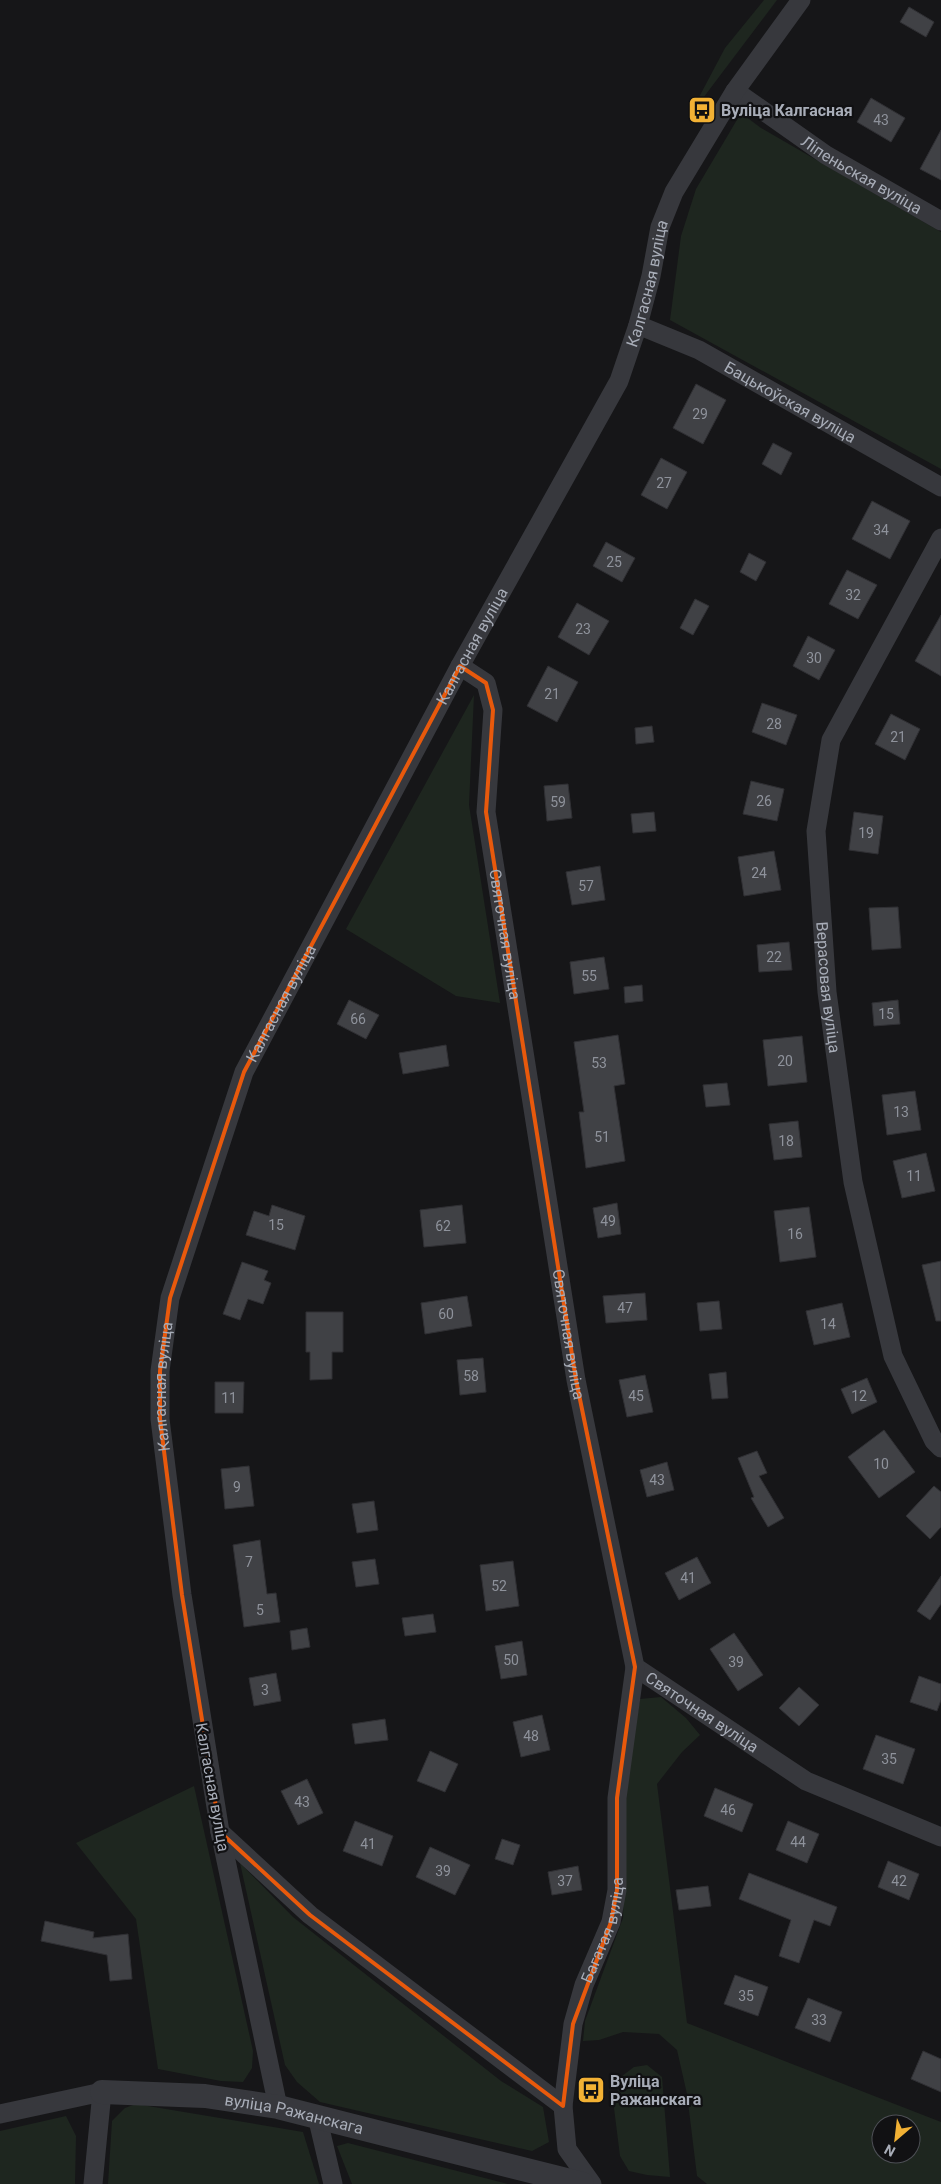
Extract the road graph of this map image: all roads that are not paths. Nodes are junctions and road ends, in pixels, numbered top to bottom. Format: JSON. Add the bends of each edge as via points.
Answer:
{"nodes":[{"id":1,"x":802,"y":0,"type":"edge"},
{"id":2,"x":735,"y":91,"type":"junction"},
{"id":3,"x":941,"y":221,"type":"edge"},
{"id":4,"x":638,"y":325,"type":"junction"},
{"id":5,"x":941,"y":487,"type":"edge"},
{"id":6,"x":941,"y":538,"type":"edge"},
{"id":7,"x":460,"y":666,"type":"junction"},
{"id":8,"x":941,"y":1448,"type":"edge"},
{"id":9,"x":635,"y":1667,"type":"junction"},
{"id":10,"x":220,"y":1832,"type":"junction"},
{"id":11,"x":941,"y":1837,"type":"edge"},
{"id":12,"x":102,"y":2092,"type":"junction"},
{"id":13,"x":563,"y":2106,"type":"junction"},
{"id":14,"x":278,"y":2107,"type":"junction"},
{"id":15,"x":0,"y":2114,"type":"edge"},
{"id":16,"x":316,"y":2116,"type":"junction"},
{"id":17,"x":93,"y":2184,"type":"edge"},
{"id":18,"x":333,"y":2184,"type":"edge"},
{"id":19,"x":582,"y":2184,"type":"edge"},
{"id":20,"x":592,"y":2184,"type":"edge"}],
"edges":[{"from":1,"to":2,"type":"street","name":"Калгасная вуліца"},
{"from":2,"to":3,"type":"street","name":"Ліпеньская вуліца","via":[[826,155]]},
{"from":2,"to":4,"type":"street","name":"Калгасная вуліца","via":[[674,192],[660,227]]},
{"from":4,"to":5,"type":"street","name":"Бацькоўская вуліца","via":[[700,350]]},
{"from":4,"to":7,"type":"street","name":"Калгасная вуліца","via":[[618,381]]},
{"from":6,"to":8,"type":"street","name":"Верасовая вуліца","via":[[831,740],[816,831],[827,992],[852,1182],[893,1356],[934,1441]]},
{"from":7,"to":9,"type":"street","name":"Святочная вуліца","via":[[486,682],[492,710],[486,812],[576,1380]]},
{"from":7,"to":10,"type":"street","name":"Калгасная вуліца","via":[[244,1072],[170,1298],[160,1371],[160,1419],[182,1595]]},
{"from":9,"to":11,"type":"street","name":"Святочная вуліца","via":[[806,1781]]},
{"from":9,"to":13,"type":"street","name":"Багатая вуліца","via":[[617,1798],[617,1890],[611,1922],[584,1985],[573,2024]]},
{"from":10,"to":13,"type":"street","via":[[310,1915]]},
{"from":10,"to":14,"type":"street","name":"Калгасная вуліца"},
{"from":12,"to":14,"type":"street","name":"вуліца Ражанскага","via":[[205,2096]]},
{"from":12,"to":15,"type":"street","name":"вуліца Ражанскага"},
{"from":12,"to":17,"type":"street"},
{"from":13,"to":20,"type":"street","name":"Багатая вуліца","via":[[567,2149]]},
{"from":14,"to":16,"type":"street","name":"вуліца Ражанскага"},
{"from":16,"to":18,"type":"street"},
{"from":16,"to":19,"type":"street","name":"вуліца Ражанскага"}]}
